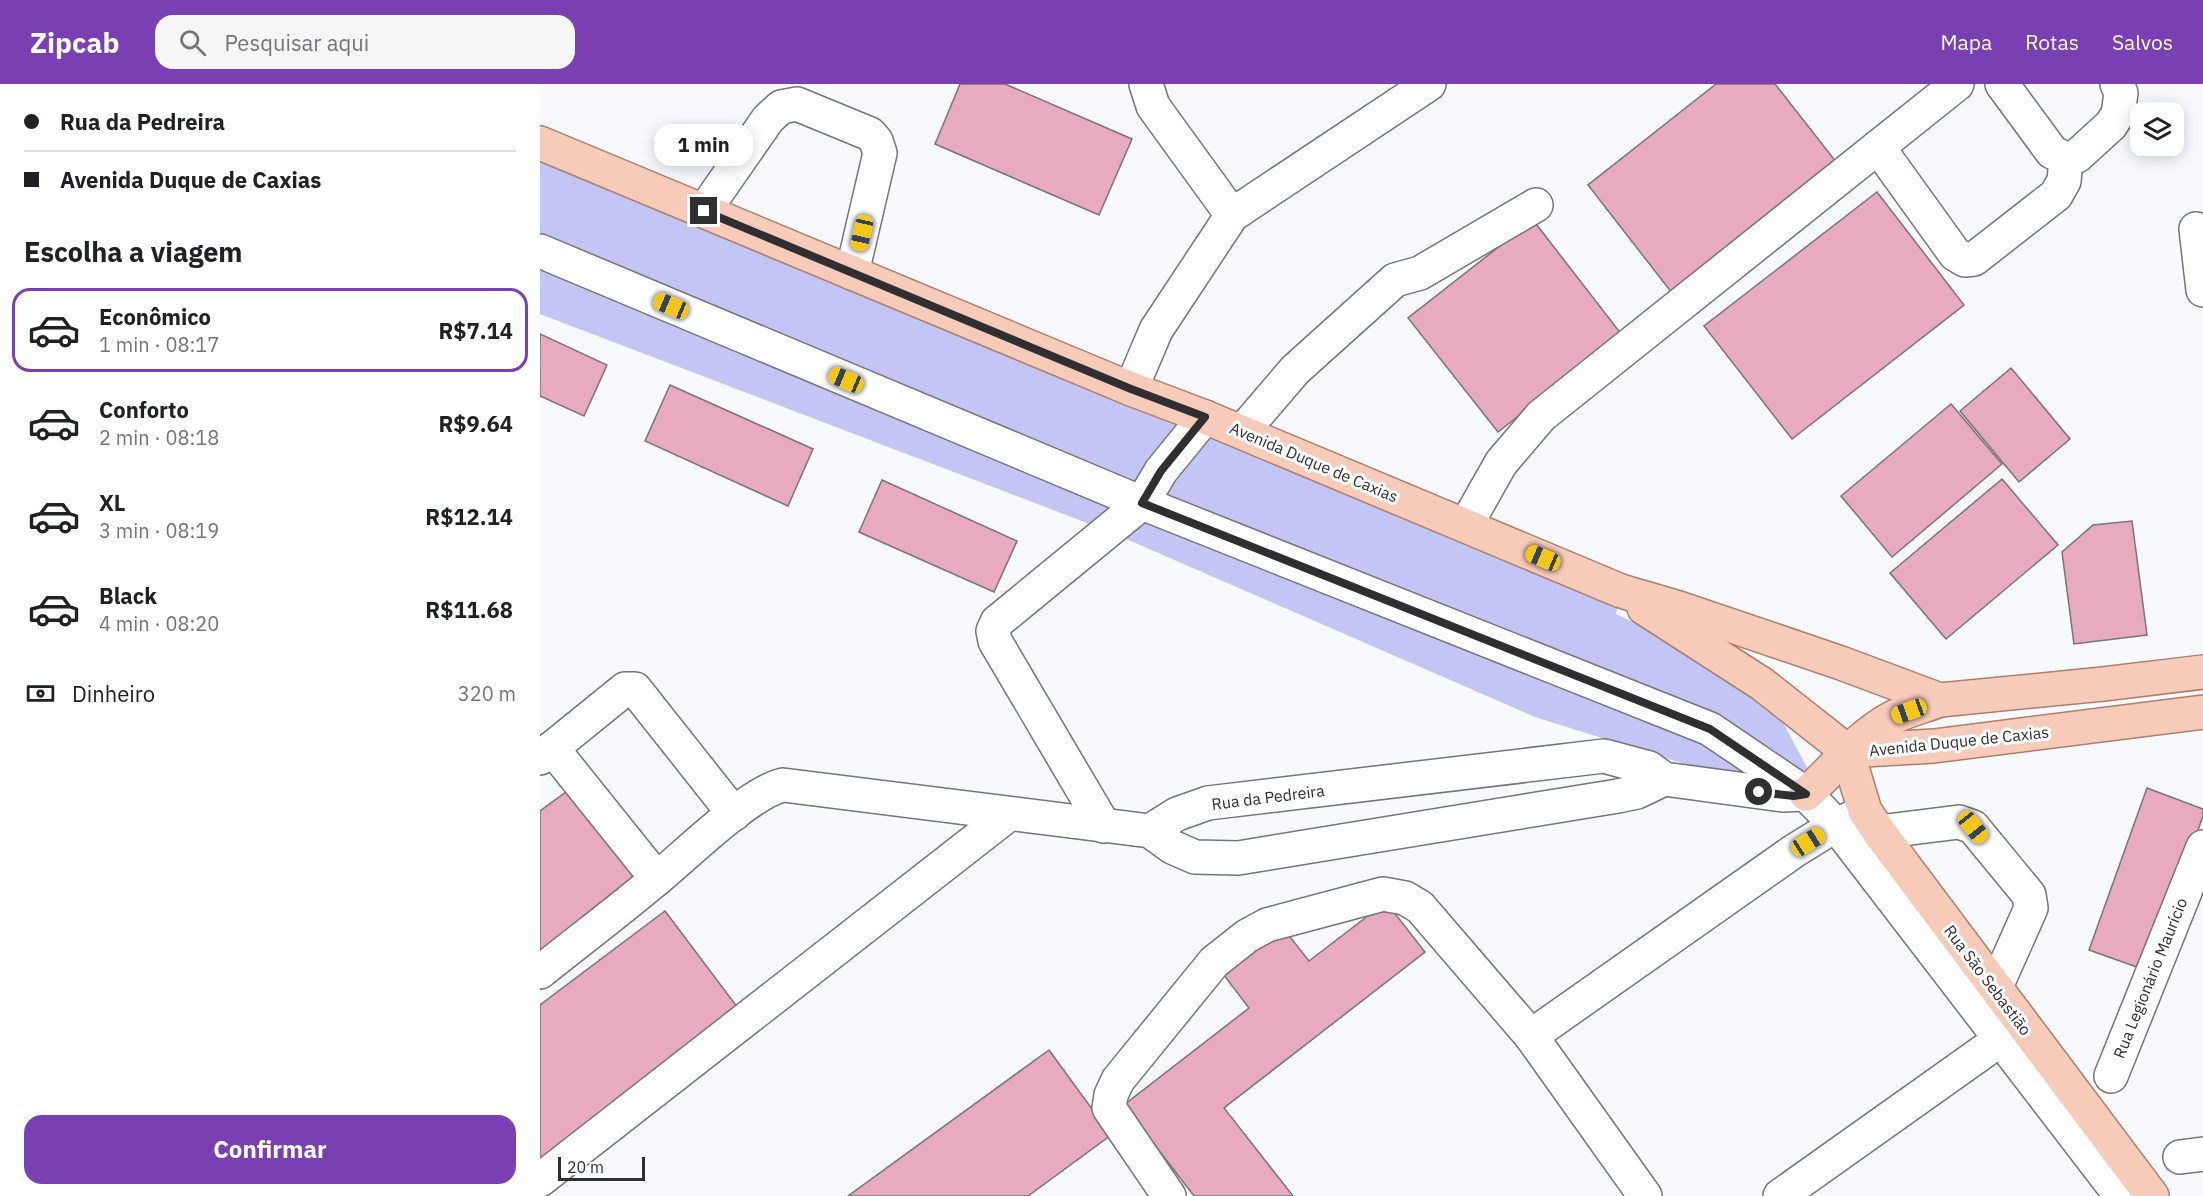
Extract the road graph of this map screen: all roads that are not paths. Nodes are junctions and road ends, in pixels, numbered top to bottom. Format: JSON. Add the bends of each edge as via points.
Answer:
{"nodes":[{"id":1,"x":1146,"y":84,"type":"edge"},
{"id":2,"x":1428,"y":84,"type":"edge"},
{"id":3,"x":1957,"y":84,"type":"edge"},
{"id":4,"x":2002,"y":84,"type":"edge"},
{"id":5,"x":2118,"y":84,"type":"edge"},
{"id":6,"x":540,"y":143,"type":"edge"},
{"id":7,"x":1878,"y":147,"type":"junction"},
{"id":8,"x":2066,"y":159,"type":"junction"},
{"id":9,"x":1536,"y":205,"type":"dead end"},
{"id":10,"x":704,"y":211,"type":"junction"},
{"id":11,"x":1232,"y":215,"type":"junction"},
{"id":12,"x":2196,"y":229,"type":"dead end"},
{"id":13,"x":540,"y":251,"type":"edge"},
{"id":14,"x":852,"y":273,"type":"junction"},
{"id":15,"x":2203,"y":290,"type":"edge"},
{"id":16,"x":1131,"y":389,"type":"junction"},
{"id":17,"x":1205,"y":417,"type":"junction"},
{"id":18,"x":1242,"y":432,"type":"junction"},
{"id":19,"x":1142,"y":503,"type":"junction"},
{"id":20,"x":1466,"y":525,"type":"junction"},
{"id":21,"x":1620,"y":591,"type":"junction"},
{"id":22,"x":2203,"y":672,"type":"edge"},
{"id":23,"x":1940,"y":700,"type":"junction"},
{"id":24,"x":2203,"y":712,"type":"edge"},
{"id":25,"x":1847,"y":751,"type":"junction"},
{"id":26,"x":546,"y":753,"type":"edge"},
{"id":27,"x":1664,"y":779,"type":"junction"},
{"id":28,"x":1806,"y":794,"type":"junction"},
{"id":29,"x":734,"y":814,"type":"junction"},
{"id":30,"x":1009,"y":814,"type":"junction"},
{"id":31,"x":1872,"y":822,"type":"junction"},
{"id":32,"x":1836,"y":825,"type":"junction"},
{"id":33,"x":1104,"y":826,"type":"junction"},
{"id":34,"x":1150,"y":831,"type":"junction"},
{"id":35,"x":2203,"y":847,"type":"edge"},
{"id":36,"x":657,"y":879,"type":"junction"},
{"id":37,"x":540,"y":972,"type":"edge"},
{"id":38,"x":1995,"y":989,"type":"junction"},
{"id":39,"x":2012,"y":1032,"type":"junction"},
{"id":40,"x":1531,"y":1036,"type":"junction"},
{"id":41,"x":2111,"y":1076,"type":"dead end"},
{"id":42,"x":540,"y":1180,"type":"edge"},
{"id":43,"x":1169,"y":1196,"type":"edge"},
{"id":44,"x":1645,"y":1196,"type":"edge"},
{"id":45,"x":1780,"y":1196,"type":"edge"},
{"id":46,"x":2121,"y":1196,"type":"edge"},
{"id":47,"x":2152,"y":1196,"type":"edge"}],
"edges":[{"from":1,"to":11,"type":"street","via":[[1153,106]]},
{"from":2,"to":11,"type":"street"},
{"from":3,"to":7,"type":"street"},
{"from":4,"to":8,"type":"street","via":[[2052,152]]},
{"from":5,"to":8,"type":"street","via":[[2118,114],[2077,156]]},
{"from":6,"to":10,"type":"main road","name":"Avenida Duque de Caxias"},
{"from":7,"to":8,"type":"street","via":[[1955,254],[1965,260],[1974,259],[2056,195],[2064,181]]},
{"from":7,"to":20,"type":"street","via":[[1541,416],[1501,463]]},
{"from":9,"to":18,"type":"street","via":[[1420,273],[1395,280],[1295,370]]},
{"from":10,"to":14,"type":"main road","name":"Avenida Duque de Caxias"},
{"from":10,"to":14,"type":"street","via":[[768,119],[781,107],[797,104],[870,134],[880,153]]},
{"from":11,"to":16,"type":"street","via":[[1156,330]]},
{"from":12,"to":15,"type":"street"},
{"from":13,"to":19,"type":"street","name":"Rua São Sebastião"},
{"from":14,"to":16,"type":"main road","name":"Avenida Duque de Caxias"},
{"from":16,"to":17,"type":"main road","name":"Avenida Duque de Caxias"},
{"from":17,"to":18,"type":"main road","name":"Avenida Duque de Caxias"},
{"from":17,"to":19,"type":"street","via":[[1161,471]]},
{"from":18,"to":20,"type":"main road","name":"Avenida Duque de Caxias"},
{"from":19,"to":28,"type":"street","name":"Rua São Sebastião","via":[[1710,729]]},
{"from":19,"to":33,"type":"street","via":[[997,622],[993,631],[1000,651]]},
{"from":20,"to":21,"type":"main road","name":"Avenida Duque de Caxias"},
{"from":21,"to":23,"type":"main road","name":"Avenida Duque de Caxias","via":[[1842,663]]},
{"from":21,"to":25,"type":"main road","name":"Avenida Duque de Caxias","via":[[1762,684]]},
{"from":22,"to":23,"type":"main road","name":"Avenida Duque de Caxias"},
{"from":23,"to":25,"type":"main road","via":[[1894,717]]},
{"from":24,"to":25,"type":"main road","name":"Avenida Duque de Caxias","via":[[1934,746]]},
{"from":25,"to":28,"type":"main road"},
{"from":25,"to":31,"type":"main road","name":"Rua São Sebastião"},
{"from":26,"to":29,"type":"street","via":[[625,689],[635,689]]},
{"from":26,"to":36,"type":"street"},
{"from":27,"to":28,"type":"street","name":"Rua da Pedreira","via":[[1783,795]]},
{"from":27,"to":34,"type":"street","name":"Rua da Pedreira","via":[[1649,768],[1604,756],[1208,803],[1177,814]]},
{"from":27,"to":34,"type":"street","via":[[1618,796],[1238,858],[1195,857]]},
{"from":28,"to":32,"type":"street","name":"Rua São Sebastião"},
{"from":29,"to":30,"type":"street","via":[[766,790],[783,785]]},
{"from":29,"to":36,"type":"street"},
{"from":30,"to":33,"type":"street"},
{"from":30,"to":42,"type":"street"},
{"from":31,"to":32,"type":"street"},
{"from":31,"to":38,"type":"main road","name":"Rua São Sebastião"},
{"from":31,"to":38,"type":"street","via":[[1959,822],[1973,827],[2029,895],[2031,908]]},
{"from":32,"to":39,"type":"street","name":"Rua São Sebastião"},
{"from":32,"to":40,"type":"street"},
{"from":33,"to":34,"type":"street"},
{"from":35,"to":41,"type":"street","name":"Rua Legionário Maurício"},
{"from":36,"to":37,"type":"street"},
{"from":38,"to":39,"type":"main road","name":"Rua São Sebastião"},
{"from":39,"to":45,"type":"street"},
{"from":39,"to":46,"type":"street","name":"Rua São Sebastião"},
{"from":39,"to":47,"type":"main road","name":"Rua São Sebastião"},
{"from":40,"to":43,"type":"street","via":[[1420,907],[1405,898],[1383,894],[1267,924],[1214,962],[1118,1080],[1111,1095],[1109,1108]]},
{"from":40,"to":44,"type":"street"}]}
